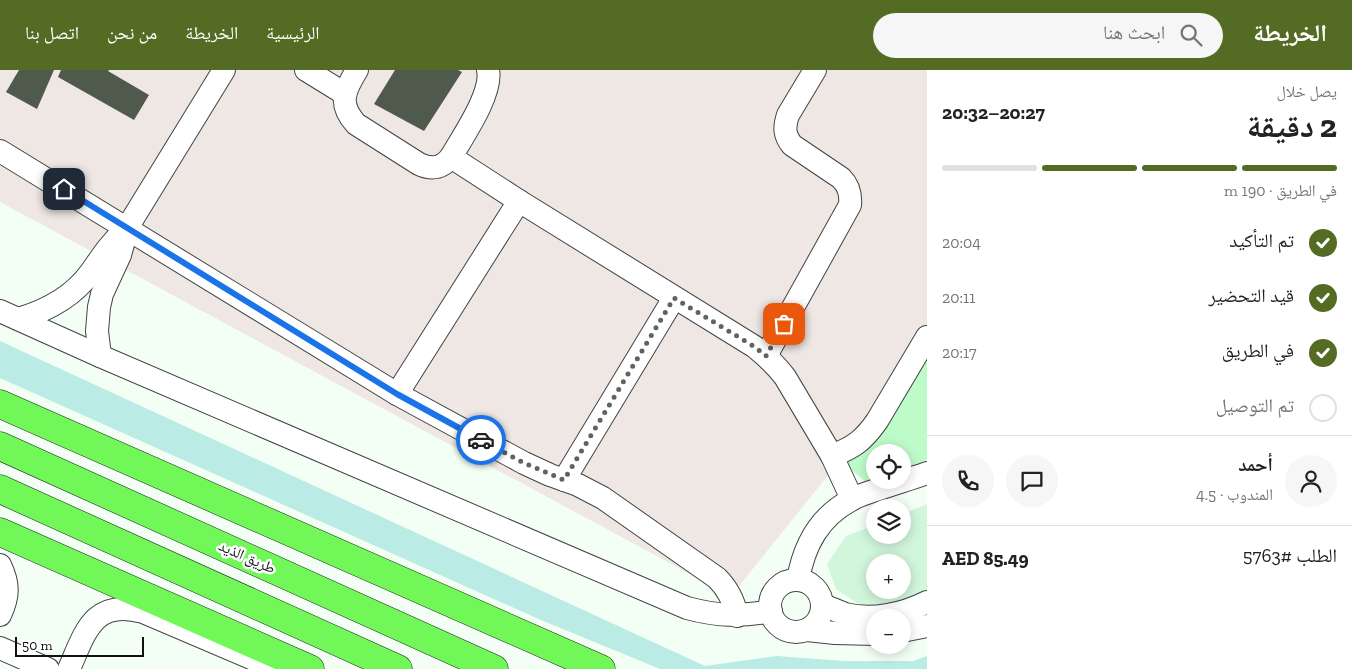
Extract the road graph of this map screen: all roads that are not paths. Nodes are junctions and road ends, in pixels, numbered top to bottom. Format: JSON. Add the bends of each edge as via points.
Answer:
{"nodes":[{"id":1,"x":224,"y":70,"type":"edge"},
{"id":2,"x":306,"y":70,"type":"edge"},
{"id":3,"x":357,"y":70,"type":"edge"},
{"id":4,"x":488,"y":70,"type":"edge"},
{"id":5,"x":814,"y":70,"type":"edge"},
{"id":6,"x":345,"y":94,"type":"junction"},
{"id":7,"x":0,"y":150,"type":"edge"},
{"id":8,"x":451,"y":157,"type":"junction"},
{"id":9,"x":519,"y":201,"type":"junction"},
{"id":10,"x":127,"y":228,"type":"junction"},
{"id":11,"x":674,"y":298,"type":"junction"},
{"id":12,"x":9,"y":315,"type":"edge"},
{"id":13,"x":927,"y":337,"type":"edge"},
{"id":14,"x":100,"y":356,"type":"junction"},
{"id":15,"x":766,"y":356,"type":"junction"},
{"id":16,"x":397,"y":394,"type":"junction"},
{"id":17,"x":0,"y":404,"type":"edge"},
{"id":18,"x":0,"y":446,"type":"edge"},
{"id":19,"x":832,"y":456,"type":"junction"},
{"id":20,"x":927,"y":473,"type":"edge"},
{"id":21,"x":564,"y":480,"type":"junction"},
{"id":22,"x":0,"y":489,"type":"edge"},
{"id":23,"x":852,"y":499,"type":"junction"},
{"id":24,"x":0,"y":532,"type":"edge"},
{"id":25,"x":2,"y":580,"type":"edge"},
{"id":26,"x":798,"y":580,"type":"junction"},
{"id":27,"x":927,"y":602,"type":"edge"},
{"id":28,"x":823,"y":605,"type":"junction"},
{"id":29,"x":770,"y":611,"type":"junction"},
{"id":30,"x":0,"y":615,"type":"edge"},
{"id":31,"x":737,"y":616,"type":"junction"},
{"id":32,"x":927,"y":626,"type":"edge"},
{"id":33,"x":911,"y":629,"type":"edge"},
{"id":34,"x":807,"y":630,"type":"junction"},
{"id":35,"x":866,"y":634,"type":"edge"},
{"id":36,"x":83,"y":638,"type":"junction"},
{"id":37,"x":0,"y":648,"type":"edge"},
{"id":38,"x":48,"y":669,"type":"edge"},
{"id":39,"x":69,"y":669,"type":"edge"},
{"id":40,"x":89,"y":669,"type":"edge"},
{"id":41,"x":277,"y":669,"type":"edge"},
{"id":42,"x":310,"y":669,"type":"edge"},
{"id":43,"x":398,"y":669,"type":"edge"},
{"id":44,"x":494,"y":669,"type":"edge"},
{"id":45,"x":601,"y":669,"type":"edge"}],
"edges":[{"from":1,"to":10,"type":"street"},
{"from":2,"to":6,"type":"street"},
{"from":3,"to":6,"type":"street"},
{"from":4,"to":8,"type":"street","via":[[488,88]]},
{"from":5,"to":15,"type":"street","via":[[788,115],[784,130],[792,145],[841,178],[850,190],[850,205]]},
{"from":6,"to":8,"type":"street","via":[[344,105],[356,124],[419,164],[440,167]]},
{"from":7,"to":10,"type":"street"},
{"from":8,"to":9,"type":"street"},
{"from":9,"to":11,"type":"street"},
{"from":9,"to":16,"type":"street"},
{"from":10,"to":12,"type":"street","via":[[107,248],[84,280],[65,297],[34,314]]},
{"from":10,"to":14,"type":"street","via":[[120,255],[99,306]]},
{"from":10,"to":16,"type":"street"},
{"from":11,"to":15,"type":"street"},
{"from":11,"to":21,"type":"street"},
{"from":12,"to":14,"type":"street"},
{"from":13,"to":19,"type":"street","via":[[869,432],[859,443]]},
{"from":14,"to":31,"type":"street","via":[[672,602],[704,612]]},
{"from":15,"to":19,"type":"street","via":[[784,377]]},
{"from":16,"to":21,"type":"street","via":[[524,463]]},
{"from":17,"to":45,"type":"highway"},
{"from":18,"to":44,"type":"highway","name":"طريق الذيد"},
{"from":19,"to":23,"type":"street"},
{"from":20,"to":23,"type":"street"},
{"from":21,"to":31,"type":"street","via":[[604,498],[718,578],[731,595]]},
{"from":22,"to":43,"type":"highway"},
{"from":23,"to":26,"type":"street","via":[[825,519],[815,532],[806,547]]},
{"from":24,"to":42,"type":"highway"},
{"from":25,"to":30,"type":"street","via":[[7,595]]},
{"from":26,"to":28,"type":"street","via":[[816,588]]},
{"from":26,"to":29,"type":"street","via":[[789,580],[774,591]]},
{"from":27,"to":28,"type":"street","via":[[884,616],[847,614]]},
{"from":28,"to":34,"type":"street","via":[[821,615]]},
{"from":29,"to":31,"type":"street"},
{"from":29,"to":34,"type":"street","via":[[774,620],[789,631]]},
{"from":32,"to":33,"type":"street"},
{"from":34,"to":35,"type":"street"},
{"from":36,"to":39,"type":"street"},
{"from":36,"to":40,"type":"street"},
{"from":36,"to":41,"type":"street","via":[[87,628],[102,614],[117,609],[133,609]]},
{"from":37,"to":38,"type":"street"}]}
